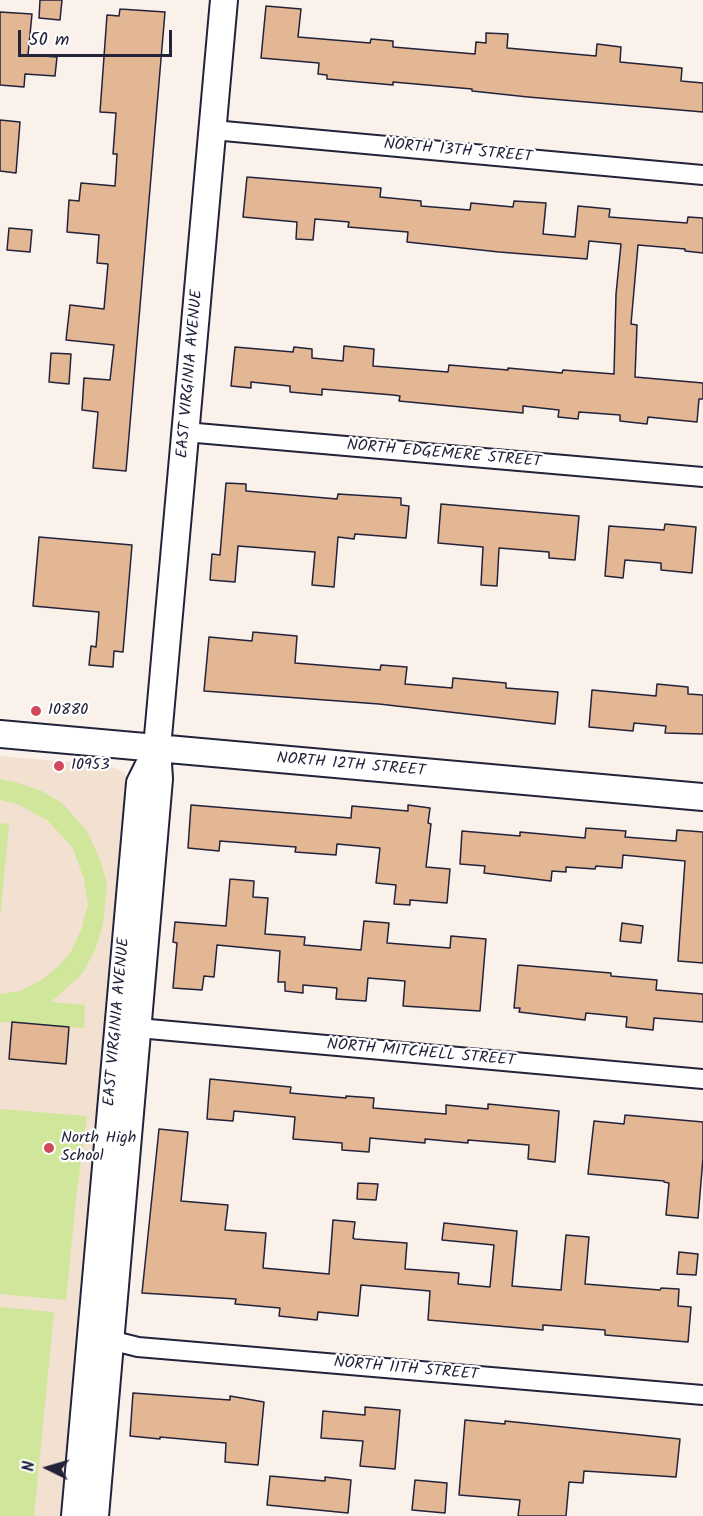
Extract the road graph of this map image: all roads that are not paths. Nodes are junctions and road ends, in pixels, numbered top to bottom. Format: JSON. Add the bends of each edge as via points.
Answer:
{"nodes":[{"id":1,"x":224,"y":0,"type":"edge"},
{"id":2,"x":213,"y":130,"type":"junction"},
{"id":3,"x":703,"y":174,"type":"edge"},
{"id":4,"x":185,"y":432,"type":"junction"},
{"id":5,"x":703,"y":477,"type":"edge"},
{"id":6,"x":0,"y":734,"type":"edge"},
{"id":7,"x":157,"y":748,"type":"junction"},
{"id":8,"x":703,"y":796,"type":"edge"},
{"id":9,"x":138,"y":1028,"type":"junction"},
{"id":10,"x":703,"y":1079,"type":"edge"},
{"id":11,"x":110,"y":1340,"type":"junction"},
{"id":12,"x":703,"y":1395,"type":"edge"},
{"id":13,"x":75,"y":1516,"type":"edge"},
{"id":14,"x":95,"y":1516,"type":"edge"}],
"edges":[{"from":1,"to":2,"type":"street","name":"EAST VIRGINIA AVENUE"},
{"from":2,"to":3,"type":"street","name":"NORTH 13TH STREET"},
{"from":2,"to":4,"type":"street","name":"EAST VIRGINIA AVENUE"},
{"from":4,"to":5,"type":"street","name":"NORTH EDGEMERE STREET"},
{"from":4,"to":7,"type":"street","name":"EAST VIRGINIA AVENUE"},
{"from":6,"to":7,"type":"street","name":"NORTH 12TH STREET"},
{"from":7,"to":8,"type":"street","name":"NORTH 12TH STREET"},
{"from":7,"to":9,"type":"street","name":"EAST VIRGINIA AVENUE","via":[[159,779]]},
{"from":7,"to":13,"type":"street","name":"EAST VIRGINIA AVENUE","via":[[140,783]]},
{"from":9,"to":10,"type":"street","name":"NORTH MITCHELL STREET"},
{"from":9,"to":11,"type":"street","name":"EAST VIRGINIA AVENUE"},
{"from":11,"to":12,"type":"street","name":"NORTH 11TH STREET","via":[[138,1347]]},
{"from":11,"to":14,"type":"street","name":"EAST VIRGINIA AVENUE"}]}
